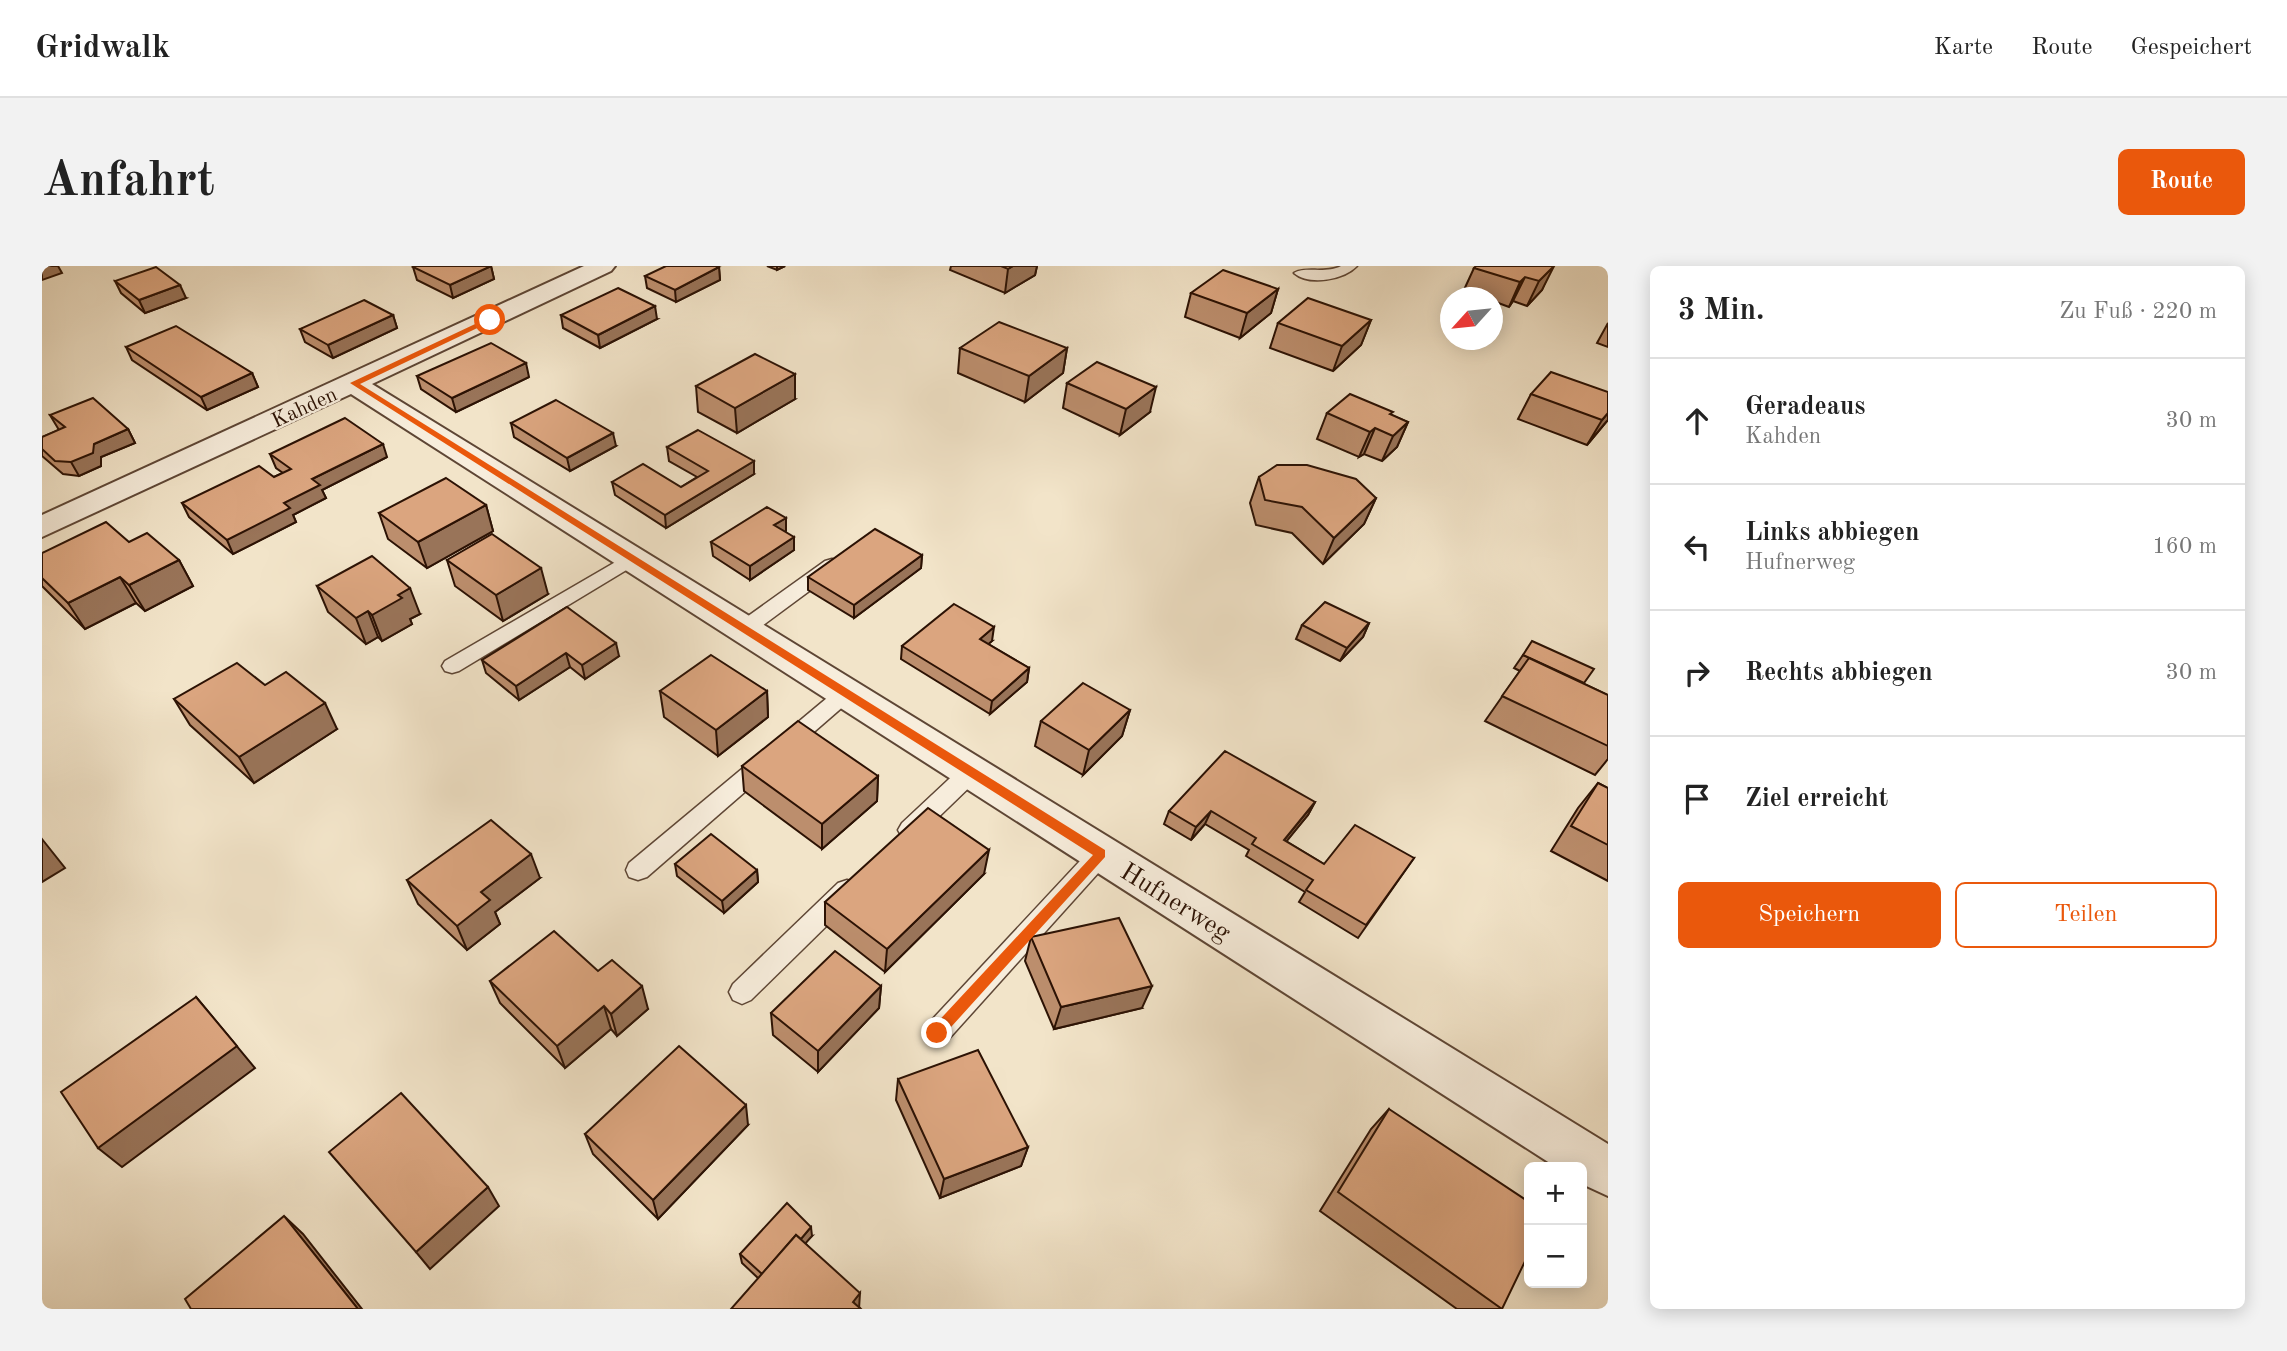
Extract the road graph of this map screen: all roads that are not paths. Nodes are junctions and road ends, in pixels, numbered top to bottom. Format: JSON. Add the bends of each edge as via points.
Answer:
{"nodes":[{"id":1,"x":603,"y":266,"type":"edge"},
{"id":2,"x":1350,"y":266,"type":"edge"},
{"id":3,"x":1301,"y":272,"type":"dead end"},
{"id":4,"x":354,"y":383,"type":"junction"},
{"id":5,"x":42,"y":527,"type":"edge"},
{"id":6,"x":631,"y":559,"type":"junction"},
{"id":7,"x":833,"y":564,"type":"edge"},
{"id":8,"x":744,"y":629,"type":"junction"},
{"id":9,"x":453,"y":666,"type":"dead end"},
{"id":10,"x":846,"y":693,"type":"junction"},
{"id":11,"x":971,"y":772,"type":"junction"},
{"id":12,"x":891,"y":848,"type":"edge"},
{"id":13,"x":1101,"y":854,"type":"junction"},
{"id":14,"x":638,"y":870,"type":"dead end"},
{"id":15,"x":861,"y":877,"type":"edge"},
{"id":16,"x":742,"y":992,"type":"dead end"},
{"id":17,"x":937,"y":1033,"type":"dead end"},
{"id":18,"x":1608,"y":1172,"type":"edge"}],
"edges":[{"from":1,"to":4,"type":"street","name":"Kahden"},
{"from":2,"to":3,"type":"lane","via":[[1342,273]]},
{"from":4,"to":5,"type":"street","name":"Kahden"},
{"from":4,"to":6,"type":"street","name":"Hufnerweg"},
{"from":6,"to":8,"type":"street","name":"Hufnerweg"},
{"from":6,"to":9,"type":"lane"},
{"from":7,"to":8,"type":"lane"},
{"from":8,"to":10,"type":"street","name":"Hufnerweg"},
{"from":10,"to":11,"type":"street","name":"Hufnerweg"},
{"from":10,"to":14,"type":"lane"},
{"from":11,"to":12,"type":"lane"},
{"from":11,"to":13,"type":"street","name":"Hufnerweg"},
{"from":13,"to":17,"type":"lane"},
{"from":13,"to":18,"type":"street","name":"Hufnerweg"},
{"from":15,"to":16,"type":"lane"}]}
